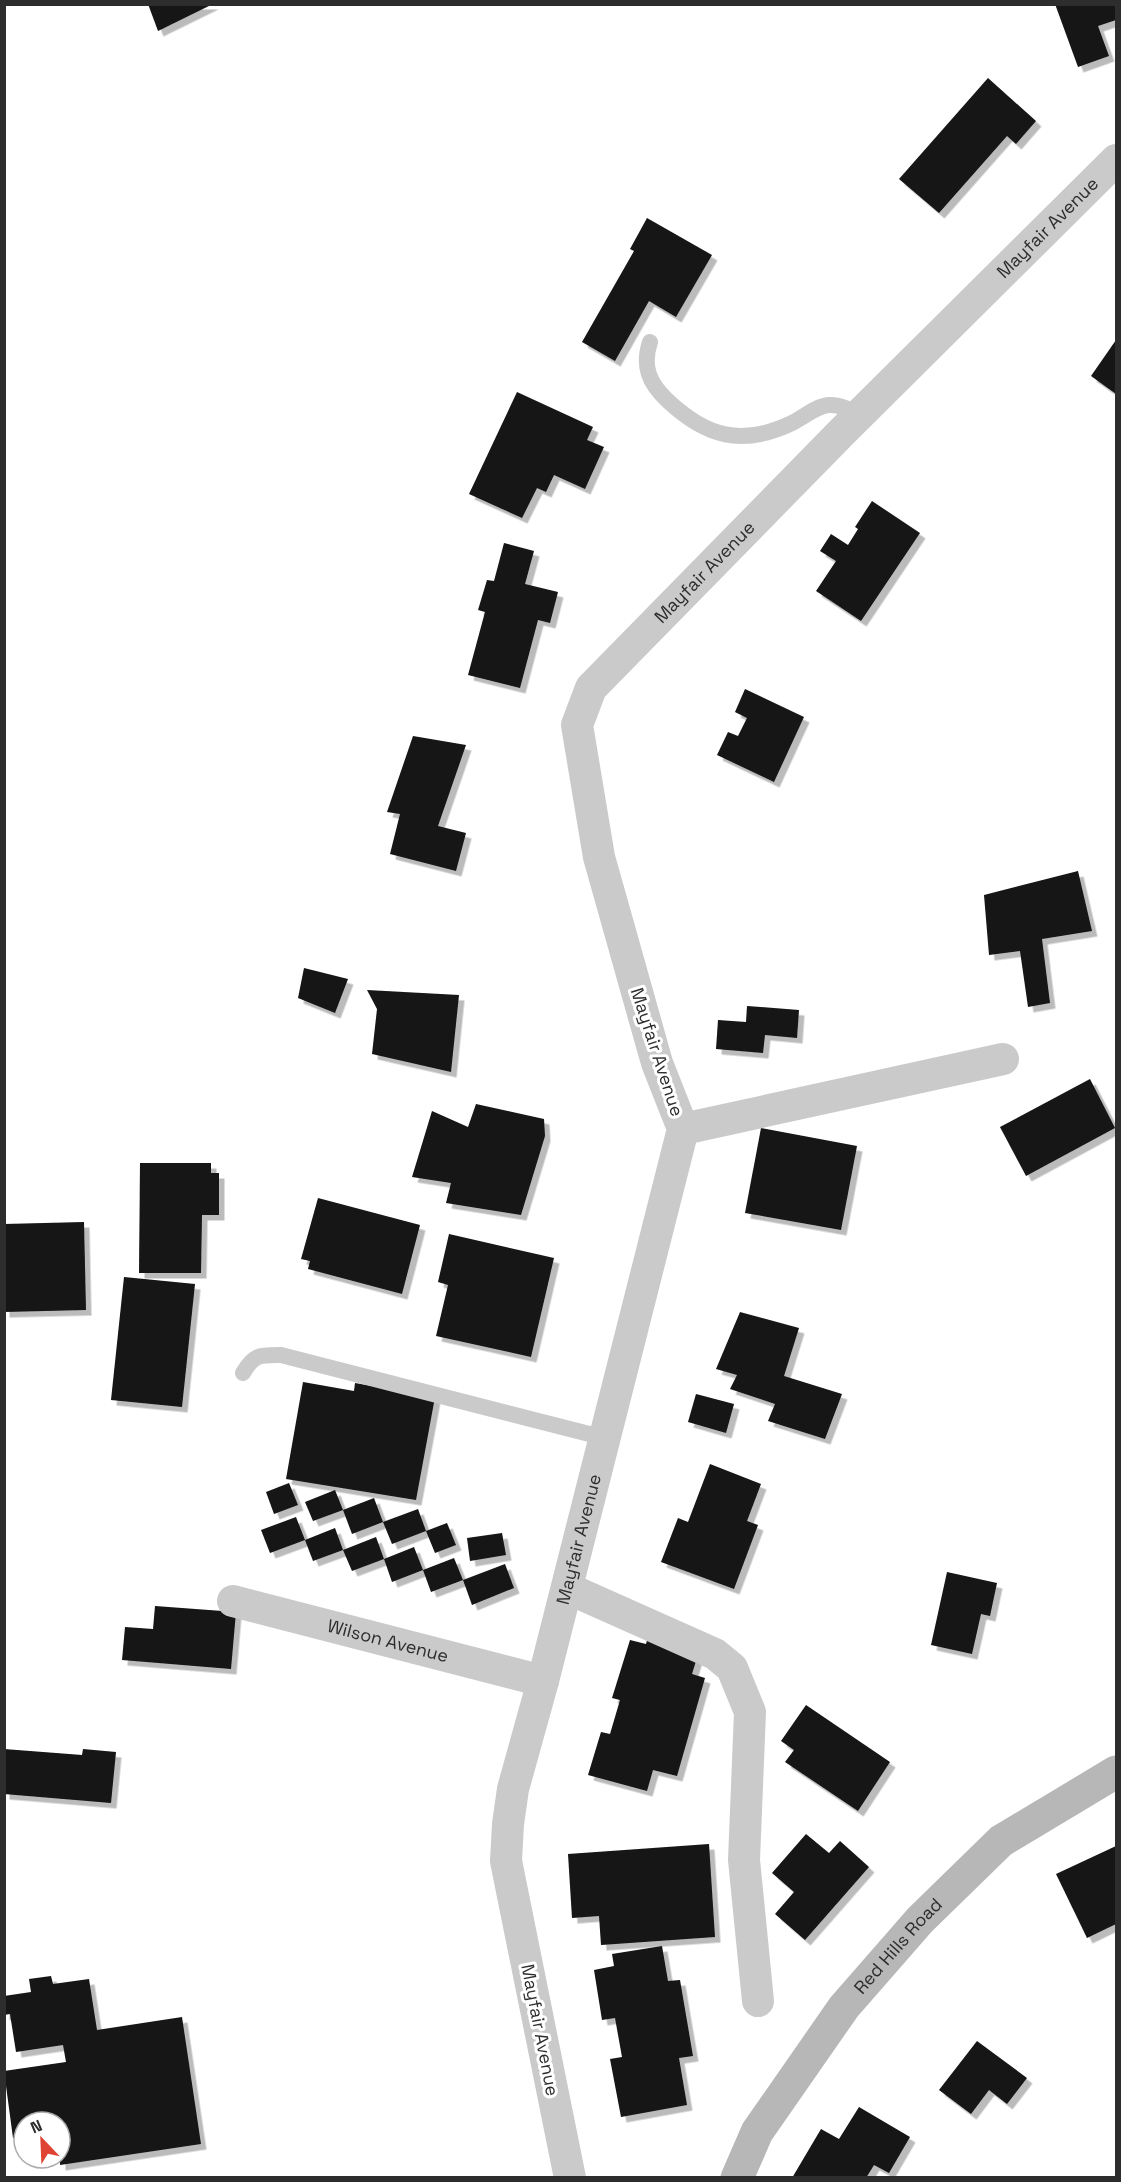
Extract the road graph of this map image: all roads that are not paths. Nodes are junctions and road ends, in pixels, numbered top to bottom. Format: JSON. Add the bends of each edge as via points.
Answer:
{"nodes":[{"id":1,"x":1116,"y":160,"type":"edge"},
{"id":2,"x":650,"y":342,"type":"dead end"},
{"id":3,"x":859,"y":415,"type":"junction"},
{"id":4,"x":1003,"y":1059,"type":"dead end"},
{"id":5,"x":683,"y":1129,"type":"junction"},
{"id":6,"x":243,"y":1373,"type":"dead end"},
{"id":7,"x":605,"y":1438,"type":"junction"},
{"id":8,"x":567,"y":1588,"type":"junction"},
{"id":9,"x":233,"y":1602,"type":"dead end"},
{"id":10,"x":543,"y":1681,"type":"junction"},
{"id":11,"x":1116,"y":1772,"type":"edge"},
{"id":12,"x":758,"y":2001,"type":"dead end"},
{"id":13,"x":563,"y":2175,"type":"edge"},
{"id":14,"x":737,"y":2178,"type":"edge"}],
"edges":[{"from":1,"to":3,"type":"street","name":"Mayfair Avenue"},
{"from":2,"to":3,"type":"lane","via":[[646,367],[658,391],[696,423],[721,435],[780,429],[826,405],[838,405]]},
{"from":3,"to":5,"type":"street","name":"Mayfair Avenue","via":[[591,688],[577,725],[599,857],[657,1063]]},
{"from":4,"to":5,"type":"street"},
{"from":5,"to":7,"type":"street","name":"Mayfair Avenue"},
{"from":6,"to":7,"type":"lane","via":[[250,1360],[281,1354]]},
{"from":7,"to":8,"type":"street","name":"Mayfair Avenue"},
{"from":8,"to":10,"type":"street","name":"Mayfair Avenue"},
{"from":8,"to":12,"type":"street","via":[[715,1654],[732,1668],[750,1712],[744,1860]]},
{"from":9,"to":10,"type":"street","name":"Wilson Avenue"},
{"from":10,"to":13,"type":"street","name":"Mayfair Avenue","via":[[513,1789],[506,1861]]},
{"from":11,"to":14,"type":"main road","name":"Red Hills Road","via":[[1001,1841],[920,1920],[844,2007],[757,2132]]}]}
